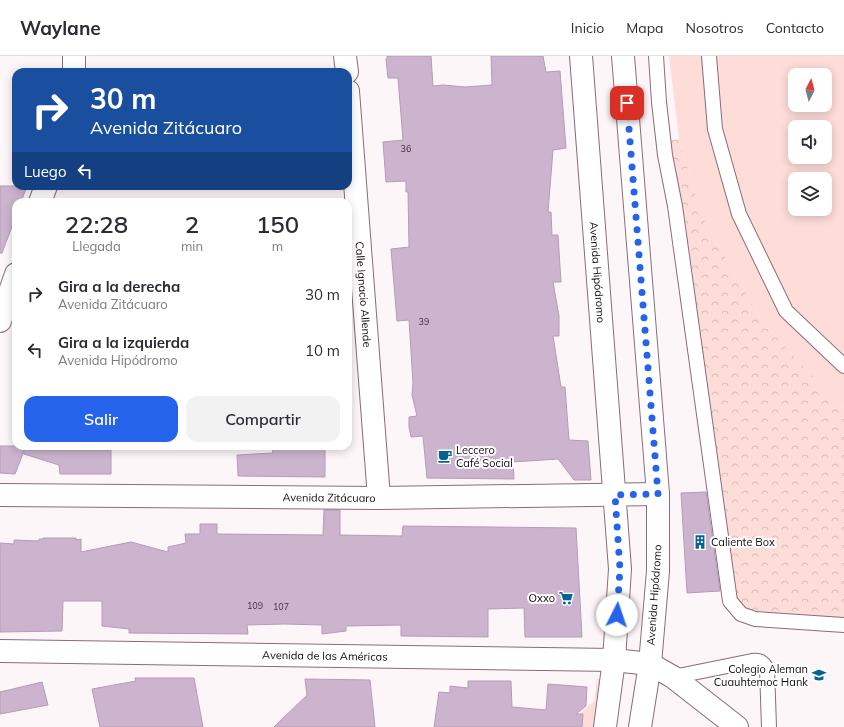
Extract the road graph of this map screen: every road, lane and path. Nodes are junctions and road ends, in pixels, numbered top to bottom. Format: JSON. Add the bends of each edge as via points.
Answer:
{"nodes":[{"id":1,"x":74,"y":56,"type":"edge"},
{"id":2,"x":345,"y":56,"type":"edge"},
{"id":3,"x":581,"y":56,"type":"edge"},
{"id":4,"x":623,"y":56,"type":"edge"},
{"id":5,"x":656,"y":56,"type":"edge"},
{"id":6,"x":709,"y":56,"type":"edge"},
{"id":7,"x":74,"y":68,"type":"edge"},
{"id":8,"x":346,"y":68,"type":"edge"},
{"id":9,"x":352,"y":145,"type":"edge"},
{"id":10,"x":12,"y":286,"type":"edge"},
{"id":11,"x":0,"y":321,"type":"edge"},
{"id":12,"x":844,"y":366,"type":"edge"},
{"id":13,"x":658,"y":494,"type":"junction"},
{"id":14,"x":0,"y":495,"type":"edge"},
{"id":15,"x":615,"y":495,"type":"junction"},
{"id":16,"x":378,"y":498,"type":"junction"},
{"id":17,"x":844,"y":625,"type":"edge"},
{"id":18,"x":0,"y":651,"type":"edge"},
{"id":19,"x":614,"y":660,"type":"junction"},
{"id":20,"x":650,"y":664,"type":"junction"},
{"id":21,"x":673,"y":676,"type":"junction"},
{"id":22,"x":605,"y":727,"type":"edge"},
{"id":23,"x":640,"y":727,"type":"edge"},
{"id":24,"x":737,"y":727,"type":"edge"},
{"id":25,"x":769,"y":727,"type":"edge"}],
"edges":[{"from":1,"to":7,"type":"street"},
{"from":2,"to":8,"type":"street"},
{"from":3,"to":15,"type":"street","name":"Avenida Hipódromo"},
{"from":4,"to":13,"type":"street","name":"Avenida Hipódromo"},
{"from":5,"to":17,"type":"lane","via":[[665,155],[675,206],[730,601],[741,614],[755,619]]},
{"from":6,"to":12,"type":"lane","via":[[715,129],[739,214],[786,311]]},
{"from":9,"to":16,"type":"street","name":"Calle Ignacio Allende"},
{"from":10,"to":11,"type":"street"},
{"from":13,"to":15,"type":"street","name":"Avenida Zitácuaro"},
{"from":13,"to":20,"type":"street","name":"Avenida Hipódromo","via":[[658,571]]},
{"from":14,"to":16,"type":"street","name":"Avenida Zitácuaro"},
{"from":15,"to":16,"type":"street","name":"Avenida Zitácuaro"},
{"from":15,"to":19,"type":"street","name":"Avenida Hipódromo","via":[[620,569]]},
{"from":18,"to":19,"type":"street","name":"Avenida de las Américas"},
{"from":19,"to":20,"type":"street","name":"Avenida de las Américas"},
{"from":19,"to":22,"type":"street","name":"Avenida Hipódromo"},
{"from":20,"to":21,"type":"street"},
{"from":20,"to":23,"type":"street","name":"Avenida Hipódromo"},
{"from":21,"to":24,"type":"street"},
{"from":21,"to":25,"type":"lane","via":[[752,660],[764,663],[767,670]]}]}
